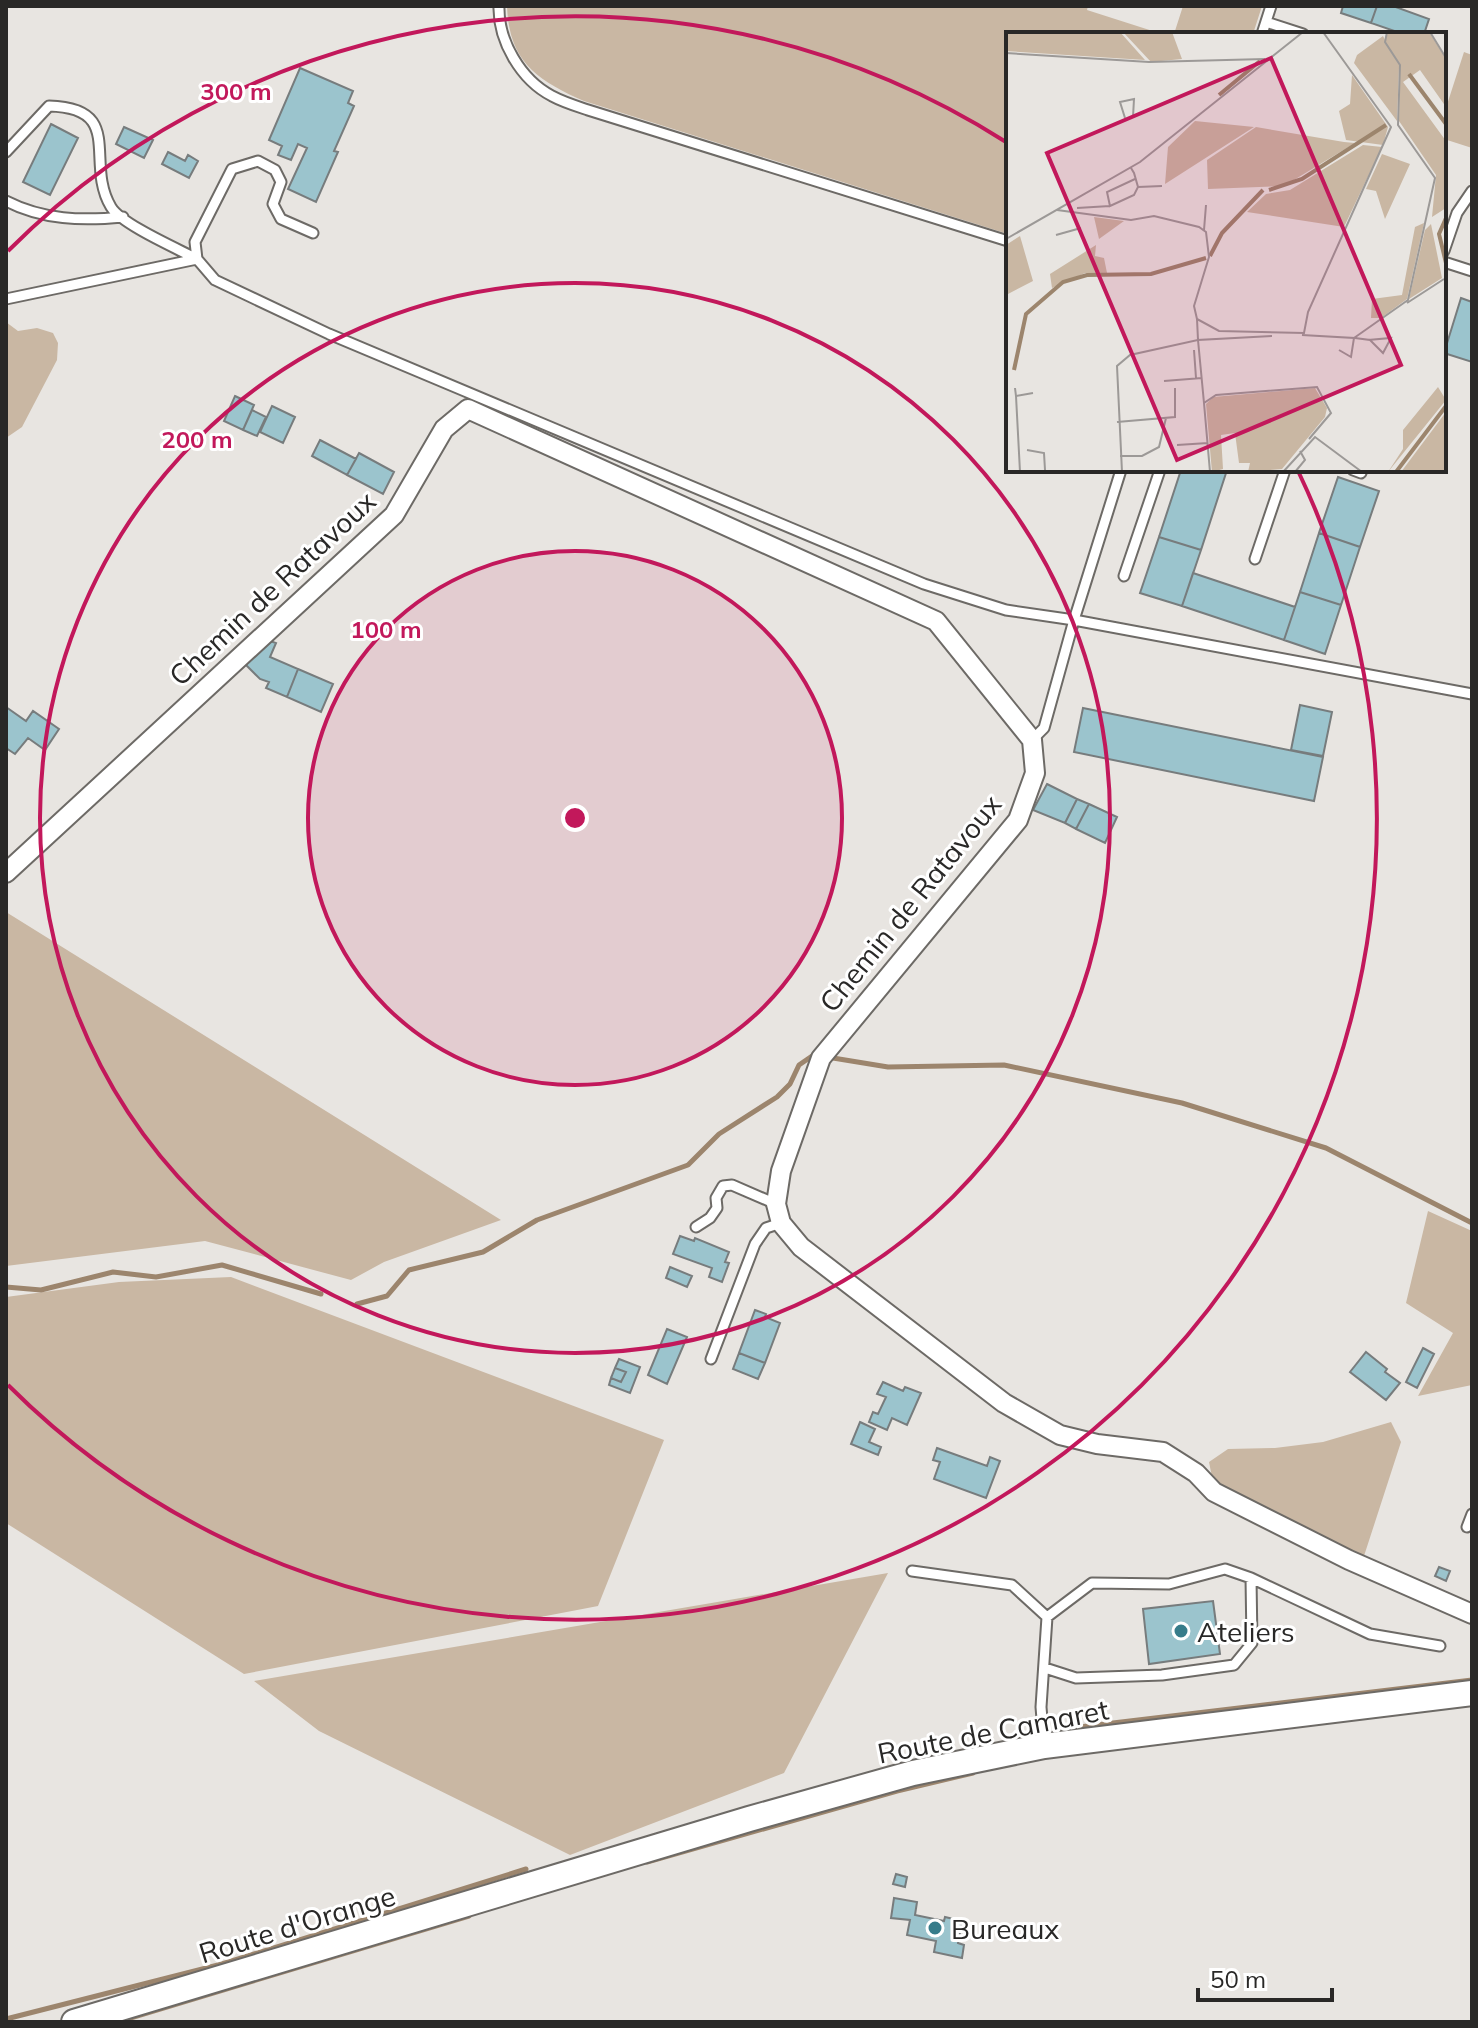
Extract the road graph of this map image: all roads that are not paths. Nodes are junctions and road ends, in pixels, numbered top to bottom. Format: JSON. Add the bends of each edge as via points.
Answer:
{"nodes":[{"id":1,"x":499,"y":6,"type":"edge"},
{"id":2,"x":1271,"y":6,"type":"edge"},
{"id":3,"x":1266,"y":22,"type":"junction"},
{"id":4,"x":1263,"y":32,"type":"edge"},
{"id":5,"x":1297,"y":32,"type":"edge"},
{"id":6,"x":6,"y":152,"type":"edge"},
{"id":7,"x":1472,"y":191,"type":"edge"},
{"id":8,"x":6,"y":201,"type":"edge"},
{"id":9,"x":123,"y":217,"type":"junction"},
{"id":10,"x":313,"y":233,"type":"dead end"},
{"id":11,"x":1006,"y":240,"type":"edge"},
{"id":12,"x":1446,"y":245,"type":"edge"},
{"id":13,"x":197,"y":259,"type":"junction"},
{"id":14,"x":1446,"y":263,"type":"edge"},
{"id":15,"x":1472,"y":271,"type":"edge"},
{"id":16,"x":6,"y":299,"type":"edge"},
{"id":17,"x":1120,"y":472,"type":"edge"},
{"id":18,"x":1159,"y":472,"type":"edge"},
{"id":19,"x":1284,"y":472,"type":"edge"},
{"id":20,"x":1255,"y":559,"type":"dead end"},
{"id":21,"x":1124,"y":576,"type":"dead end"},
{"id":22,"x":1074,"y":620,"type":"junction"},
{"id":23,"x":1472,"y":694,"type":"edge"},
{"id":24,"x":1032,"y":740,"type":"junction"},
{"id":25,"x":6,"y":873,"type":"edge"},
{"id":26,"x":779,"y":1213,"type":"junction"},
{"id":27,"x":696,"y":1227,"type":"dead end"},
{"id":28,"x":711,"y":1359,"type":"dead end"},
{"id":29,"x":1472,"y":1514,"type":"edge"},
{"id":30,"x":1467,"y":1527,"type":"dead end"},
{"id":31,"x":912,"y":1571,"type":"dead end"},
{"id":32,"x":1251,"y":1578,"type":"junction"},
{"id":33,"x":1472,"y":1614,"type":"edge"},
{"id":34,"x":1047,"y":1617,"type":"junction"},
{"id":35,"x":1440,"y":1646,"type":"dead end"},
{"id":36,"x":1045,"y":1668,"type":"junction"},
{"id":37,"x":1472,"y":1693,"type":"edge"},
{"id":38,"x":1044,"y":1746,"type":"junction"},
{"id":39,"x":537,"y":1883,"type":"joint"},
{"id":40,"x":74,"y":2022,"type":"edge"}],
"edges":[{"from":1,"to":11,"type":"lane","via":[[514,57],[525,76],[551,96]]},
{"from":2,"to":3,"type":"lane"},
{"from":3,"to":4,"type":"lane"},
{"from":3,"to":5,"type":"lane"},
{"from":6,"to":9,"type":"lane","via":[[49,106],[72,107],[92,119],[99,136],[101,183],[113,210]]},
{"from":7,"to":12,"type":"lane","via":[[1457,213]]},
{"from":8,"to":9,"type":"lane","via":[[52,217]]},
{"from":9,"to":13,"type":"lane"},
{"from":10,"to":13,"type":"lane","via":[[281,219],[273,204],[281,182],[275,170],[258,161],[232,169],[195,242]]},
{"from":13,"to":16,"type":"lane"},
{"from":13,"to":22,"type":"lane","via":[[215,280],[329,334],[909,578],[1006,610]]},
{"from":14,"to":15,"type":"lane"},
{"from":17,"to":22,"type":"lane"},
{"from":18,"to":21,"type":"lane"},
{"from":19,"to":20,"type":"lane"},
{"from":22,"to":23,"type":"lane"},
{"from":22,"to":24,"type":"lane","via":[[1044,728]]},
{"from":24,"to":25,"type":"street","name":"Chemin de Ratavoux","via":[[936,621],[468,409],[444,429],[394,515]]},
{"from":24,"to":26,"type":"street","name":"Chemin de Ratavoux","via":[[1035,773],[1018,820],[821,1058],[781,1171]]},
{"from":26,"to":27,"type":"lane","via":[[732,1185],[723,1186],[717,1208]]},
{"from":26,"to":28,"type":"lane","via":[[755,1244]]},
{"from":26,"to":33,"type":"street","via":[[801,1247],[1030,1419],[1060,1435],[1163,1452],[1214,1492]]},
{"from":29,"to":30,"type":"lane"},
{"from":31,"to":34,"type":"lane","via":[[1012,1585]]},
{"from":32,"to":34,"type":"lane","via":[[1225,1569],[1169,1584],[1092,1583]]},
{"from":32,"to":35,"type":"lane","via":[[1370,1634]]},
{"from":32,"to":36,"type":"lane","via":[[1252,1643],[1234,1665],[1162,1675],[1076,1678]]},
{"from":34,"to":36,"type":"lane"},
{"from":36,"to":38,"type":"lane"},
{"from":37,"to":38,"type":"main road","name":"Route de Camaret"},
{"from":38,"to":39,"type":"main road","name":"Route de Camaret","via":[[913,1773]]},
{"from":39,"to":40,"type":"main road","name":"Route d'Orange"}]}
